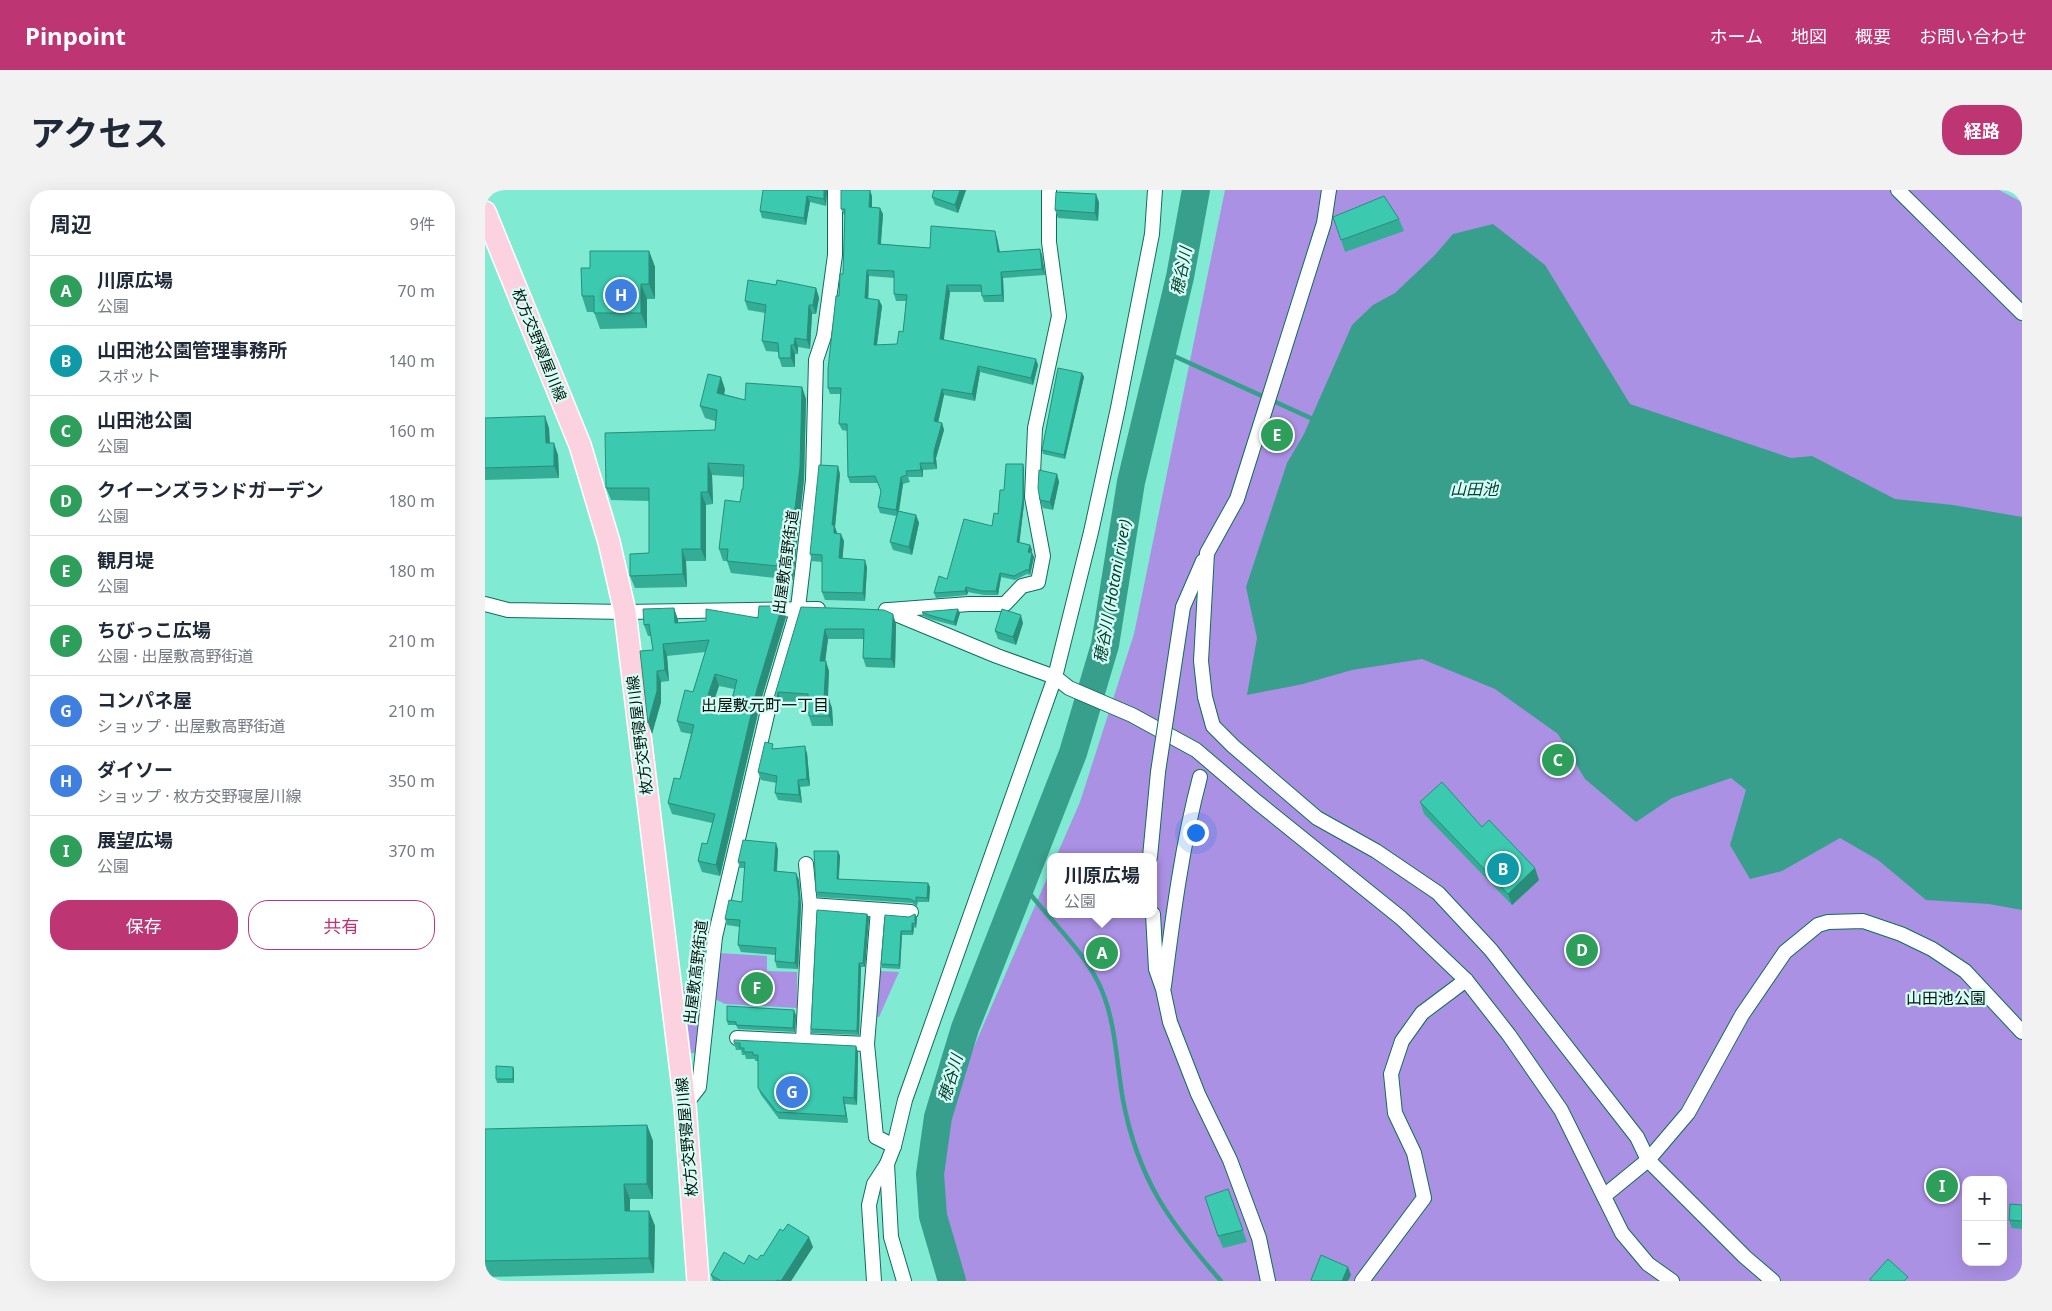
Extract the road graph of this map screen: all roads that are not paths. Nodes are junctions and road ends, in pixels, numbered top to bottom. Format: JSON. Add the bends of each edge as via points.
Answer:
{"nodes":[{"id":1,"x":835,"y":190,"type":"edge"},
{"id":2,"x":1049,"y":190,"type":"edge"},
{"id":3,"x":1155,"y":190,"type":"edge"},
{"id":4,"x":1329,"y":190,"type":"edge"},
{"id":5,"x":1898,"y":190,"type":"edge"},
{"id":6,"x":485,"y":212,"type":"edge"},
{"id":7,"x":2022,"y":312,"type":"edge"},
{"id":8,"x":1207,"y":553,"type":"junction"},
{"id":9,"x":485,"y":590,"type":"edge"},
{"id":10,"x":485,"y":604,"type":"edge"},
{"id":11,"x":798,"y":608,"type":"junction"},
{"id":12,"x":828,"y":609,"type":"edge"},
{"id":13,"x":868,"y":610,"type":"edge"},
{"id":14,"x":886,"y":610,"type":"junction"},
{"id":15,"x":625,"y":612,"type":"junction"},
{"id":16,"x":1055,"y":677,"type":"junction"},
{"id":17,"x":1200,"y":777,"type":"dead end"},
{"id":18,"x":1150,"y":853,"type":"edge"},
{"id":19,"x":806,"y":864,"type":"dead end"},
{"id":20,"x":810,"y":906,"type":"junction"},
{"id":21,"x":878,"y":910,"type":"junction"},
{"id":22,"x":911,"y":912,"type":"dead end"},
{"id":23,"x":1153,"y":918,"type":"edge"},
{"id":24,"x":1466,"y":980,"type":"junction"},
{"id":25,"x":1163,"y":989,"type":"junction"},
{"id":26,"x":2022,"y":1032,"type":"edge"},
{"id":27,"x":737,"y":1038,"type":"edge"},
{"id":28,"x":803,"y":1041,"type":"junction"},
{"id":29,"x":867,"y":1044,"type":"junction"},
{"id":30,"x":685,"y":1106,"type":"junction"},
{"id":31,"x":894,"y":1146,"type":"junction"},
{"id":32,"x":1648,"y":1160,"type":"junction"},
{"id":33,"x":887,"y":1164,"type":"junction"},
{"id":34,"x":1604,"y":1196,"type":"junction"},
{"id":35,"x":698,"y":1281,"type":"edge"},
{"id":36,"x":874,"y":1281,"type":"edge"},
{"id":37,"x":904,"y":1281,"type":"edge"},
{"id":38,"x":1269,"y":1281,"type":"edge"},
{"id":39,"x":1362,"y":1281,"type":"edge"},
{"id":40,"x":1672,"y":1281,"type":"edge"},
{"id":41,"x":1773,"y":1281,"type":"edge"}],
"edges":[{"from":1,"to":11,"type":"street","name":"出屋敷高野街道","via":[[835,255],[824,336],[815,360],[813,480]]},
{"from":2,"to":14,"type":"street","via":[[1049,242],[1059,316],[1035,428],[1032,497],[1043,556],[1038,582],[1023,586],[1005,604]]},
{"from":3,"to":16,"type":"street","via":[[1152,234],[1119,408]]},
{"from":4,"to":8,"type":"street","via":[[1324,223],[1237,499]]},
{"from":5,"to":7,"type":"street"},
{"from":6,"to":15,"type":"main road","name":"枚方交野寝屋川線","via":[[580,445],[609,542]]},
{"from":8,"to":18,"type":"street","bridge":true,"via":[[1183,607],[1158,772]]},
{"from":8,"to":32,"type":"street","via":[[1201,661],[1205,697],[1213,726],[1317,818],[1375,851],[1438,893],[1497,957],[1637,1137]]},
{"from":9,"to":10,"type":"street"},
{"from":10,"to":15,"type":"street","via":[[508,610]]},
{"from":11,"to":12,"type":"street"},
{"from":11,"to":15,"type":"street"},
{"from":11,"to":30,"type":"street","name":"出屋敷高野街道","via":[[770,702],[715,937],[699,1087]]},
{"from":13,"to":14,"type":"street"},
{"from":14,"to":16,"type":"street"},
{"from":15,"to":30,"type":"main road","name":"枚方交野寝屋川線"},
{"from":16,"to":24,"type":"street","via":[[1069,688],[1196,750],[1401,918]]},
{"from":16,"to":31,"type":"street","via":[[909,1090]]},
{"from":17,"to":25,"type":"street","via":[[1176,896]]},
{"from":19,"to":20,"type":"street"},
{"from":20,"to":21,"type":"street"},
{"from":20,"to":28,"type":"street"},
{"from":21,"to":22,"type":"street"},
{"from":21,"to":29,"type":"street"},
{"from":23,"to":25,"type":"street","via":[[1156,970]]},
{"from":24,"to":34,"type":"street","via":[[1561,1110]]},
{"from":24,"to":39,"type":"street","via":[[1422,1013],[1402,1041],[1391,1074],[1395,1113],[1414,1153],[1424,1198]]},
{"from":25,"to":38,"type":"street","via":[[1180,1049],[1231,1160],[1259,1238]]},
{"from":26,"to":32,"type":"street","via":[[1965,971],[1932,949],[1863,921],[1818,925],[1785,952],[1742,1015],[1688,1113]]},
{"from":27,"to":28,"type":"street"},
{"from":28,"to":29,"type":"street"},
{"from":29,"to":31,"type":"street","via":[[876,1137]]},
{"from":30,"to":35,"type":"main road","name":"枚方交野寝屋川線"},
{"from":31,"to":33,"type":"street"},
{"from":32,"to":34,"type":"street"},
{"from":32,"to":41,"type":"street"},
{"from":33,"to":36,"type":"street","via":[[874,1184],[869,1205]]},
{"from":33,"to":37,"type":"street","via":[[891,1237]]},
{"from":34,"to":40,"type":"street","via":[[1622,1233],[1649,1264]]}]}
